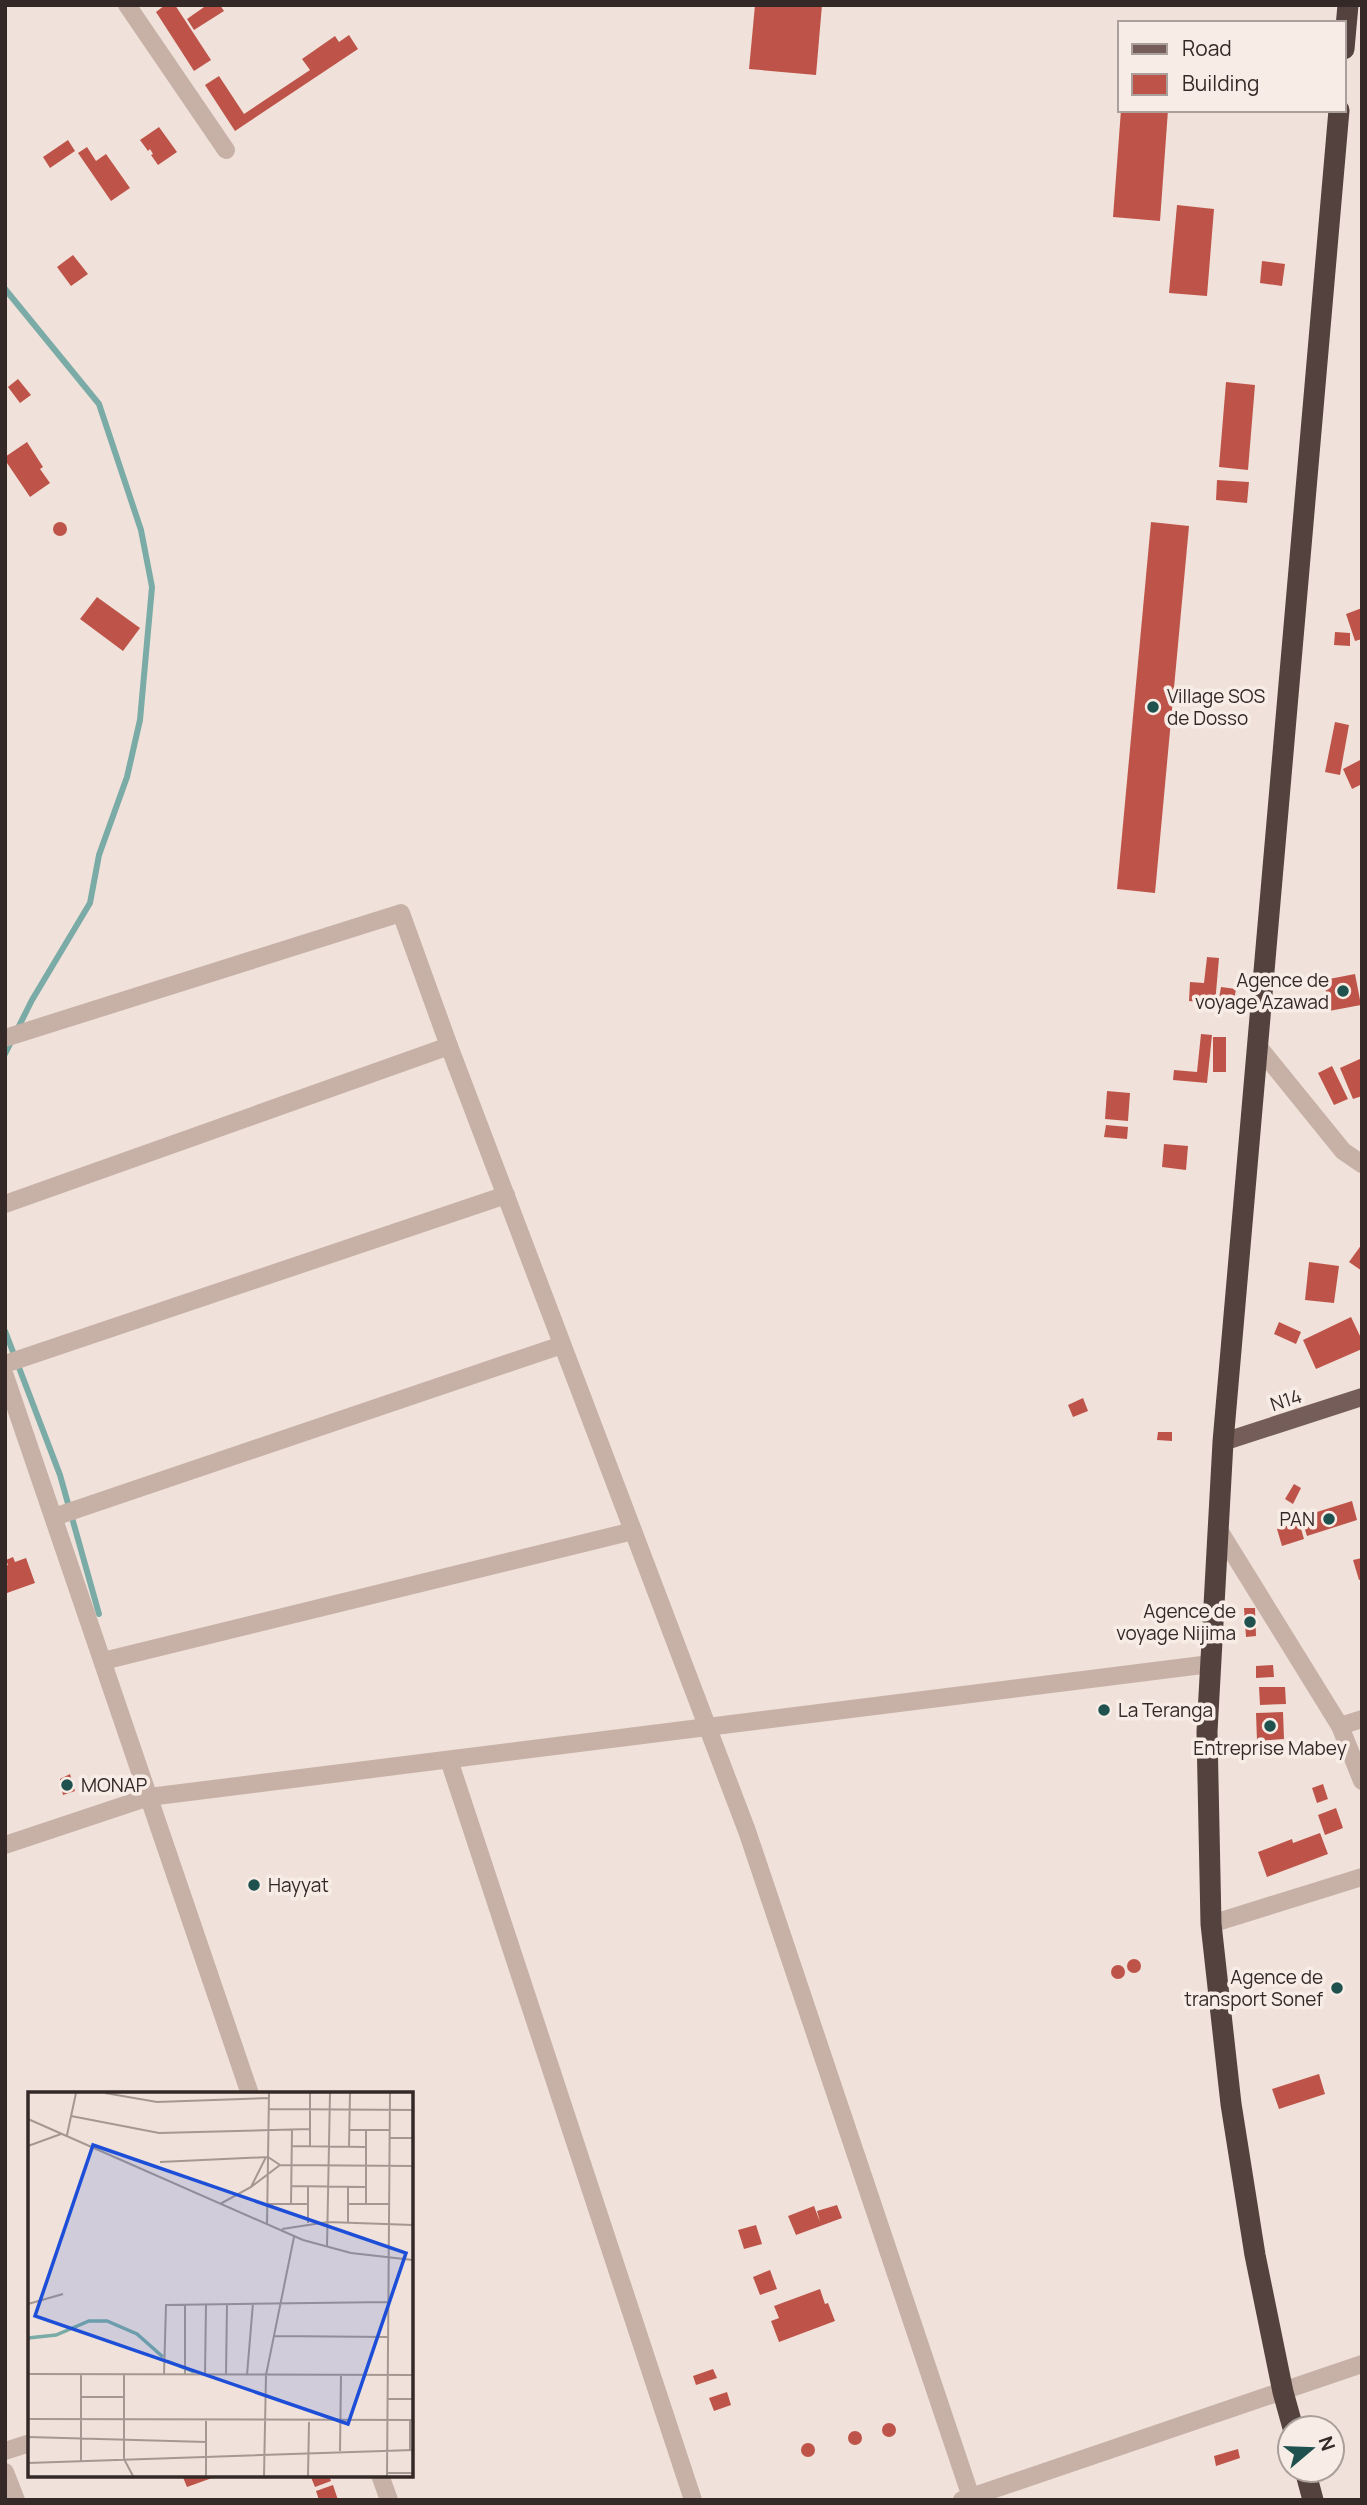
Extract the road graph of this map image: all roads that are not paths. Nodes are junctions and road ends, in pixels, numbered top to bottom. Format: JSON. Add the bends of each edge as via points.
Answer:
{"nodes":[{"id":1,"x":127,"y":5,"type":"edge"},
{"id":2,"x":1348,"y":5,"type":"edge"},
{"id":3,"x":1346,"y":26,"type":"edge"},
{"id":4,"x":1339,"y":112,"type":"edge"},
{"id":5,"x":226,"y":150,"type":"dead end"},
{"id":6,"x":5,"y":1038,"type":"edge"},
{"id":7,"x":1256,"y":1045,"type":"junction"},
{"id":8,"x":449,"y":1046,"type":"junction"},
{"id":9,"x":1362,"y":1164,"type":"edge"},
{"id":10,"x":506,"y":1195,"type":"junction"},
{"id":11,"x":5,"y":1204,"type":"edge"},
{"id":12,"x":562,"y":1345,"type":"junction"},
{"id":13,"x":5,"y":1364,"type":"edge"},
{"id":14,"x":5,"y":1376,"type":"edge"},
{"id":15,"x":1362,"y":1397,"type":"edge"},
{"id":16,"x":1223,"y":1442,"type":"junction"},
{"id":17,"x":54,"y":1517,"type":"junction"},
{"id":18,"x":1217,"y":1527,"type":"junction"},
{"id":19,"x":633,"y":1531,"type":"junction"},
{"id":20,"x":103,"y":1661,"type":"junction"},
{"id":21,"x":1210,"y":1664,"type":"junction"},
{"id":22,"x":1362,"y":1719,"type":"edge"},
{"id":23,"x":1340,"y":1726,"type":"junction"},
{"id":24,"x":707,"y":1727,"type":"junction"},
{"id":25,"x":449,"y":1760,"type":"junction"},
{"id":26,"x":1362,"y":1782,"type":"edge"},
{"id":27,"x":149,"y":1797,"type":"junction"},
{"id":28,"x":5,"y":1844,"type":"edge"},
{"id":29,"x":1362,"y":1877,"type":"edge"},
{"id":30,"x":1211,"y":1924,"type":"junction"},
{"id":31,"x":249,"y":2092,"type":"edge"},
{"id":32,"x":1362,"y":2364,"type":"edge"},
{"id":33,"x":1283,"y":2392,"type":"junction"},
{"id":34,"x":1289,"y":2414,"type":"edge"},
{"id":35,"x":28,"y":2444,"type":"edge"},
{"id":36,"x":5,"y":2451,"type":"edge"},
{"id":37,"x":5,"y":2472,"type":"edge"},
{"id":38,"x":381,"y":2477,"type":"edge"},
{"id":39,"x":966,"y":2498,"type":"edge"},
{"id":40,"x":16,"y":2500,"type":"edge"},
{"id":41,"x":389,"y":2500,"type":"edge"},
{"id":42,"x":693,"y":2500,"type":"edge"}],
"edges":[{"from":1,"to":5,"type":"street"},
{"from":2,"to":3,"type":"highway"},
{"from":4,"to":7,"type":"highway"},
{"from":6,"to":8,"type":"street","via":[[401,913]]},
{"from":7,"to":9,"type":"street","via":[[1343,1151]]},
{"from":7,"to":16,"type":"highway"},
{"from":8,"to":10,"type":"street"},
{"from":8,"to":11,"type":"street"},
{"from":10,"to":12,"type":"street"},
{"from":10,"to":13,"type":"street"},
{"from":12,"to":17,"type":"street"},
{"from":12,"to":19,"type":"street"},
{"from":14,"to":17,"type":"street"},
{"from":15,"to":16,"type":"main road","name":"N14"},
{"from":16,"to":18,"type":"highway"},
{"from":17,"to":20,"type":"street"},
{"from":18,"to":21,"type":"highway"},
{"from":18,"to":23,"type":"street"},
{"from":19,"to":20,"type":"street"},
{"from":19,"to":24,"type":"street"},
{"from":20,"to":27,"type":"street"},
{"from":21,"to":24,"type":"street"},
{"from":21,"to":30,"type":"highway"},
{"from":22,"to":23,"type":"street"},
{"from":23,"to":26,"type":"street"},
{"from":24,"to":25,"type":"street"},
{"from":24,"to":39,"type":"street","via":[[747,1831]]},
{"from":25,"to":27,"type":"street"},
{"from":25,"to":42,"type":"street"},
{"from":27,"to":28,"type":"street"},
{"from":27,"to":31,"type":"street"},
{"from":29,"to":30,"type":"street"},
{"from":30,"to":33,"type":"highway","via":[[1231,2104]]},
{"from":32,"to":33,"type":"street"},
{"from":33,"to":34,"type":"highway"},
{"from":33,"to":39,"type":"street"},
{"from":35,"to":36,"type":"street"},
{"from":37,"to":40,"type":"street"},
{"from":38,"to":41,"type":"street"}]}
